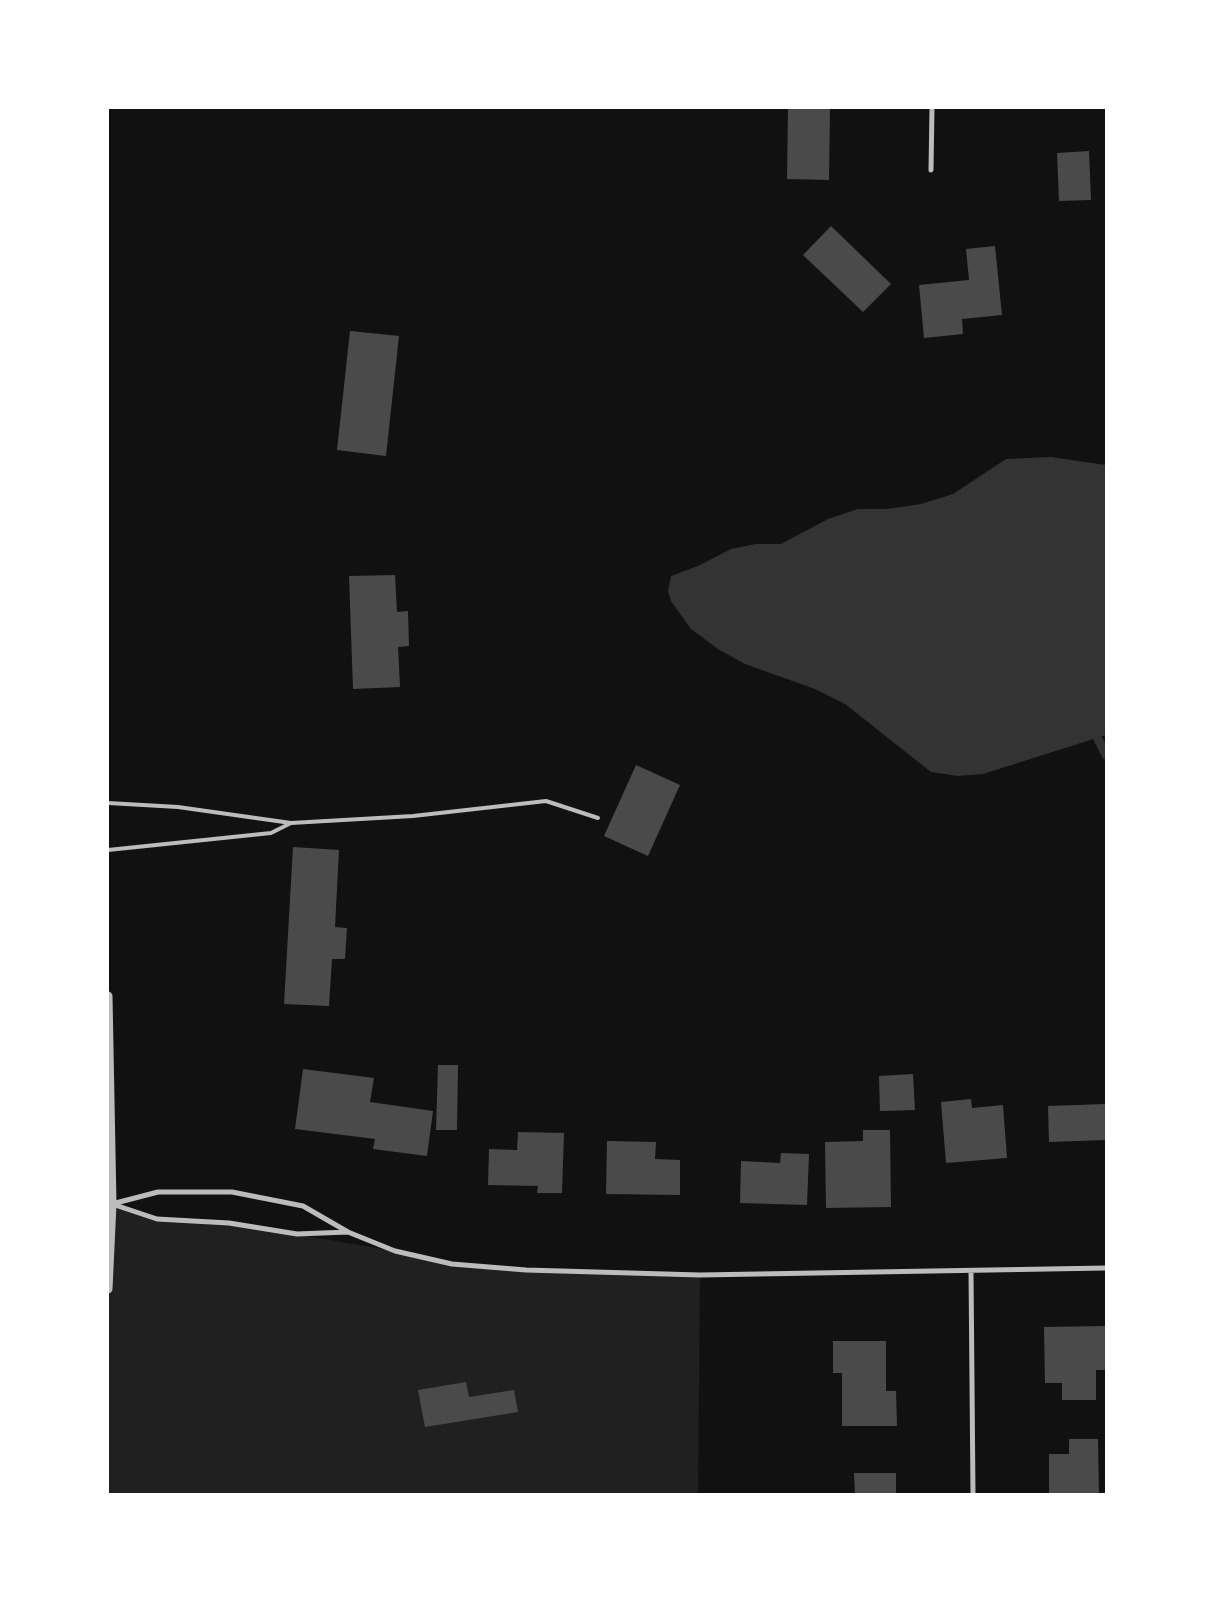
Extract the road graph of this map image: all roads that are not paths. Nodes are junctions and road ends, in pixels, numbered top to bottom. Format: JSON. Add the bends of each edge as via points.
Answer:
{"nodes":[{"id":1,"x":932,"y":108,"type":"edge"},
{"id":2,"x":931,"y":170,"type":"dead end"},
{"id":3,"x":108,"y":804,"type":"edge"},
{"id":4,"x":598,"y":818,"type":"dead end"},
{"id":5,"x":291,"y":823,"type":"junction"},
{"id":6,"x":108,"y":850,"type":"edge"},
{"id":7,"x":108,"y":996,"type":"edge"},
{"id":8,"x":109,"y":1203,"type":"edge"},
{"id":9,"x":348,"y":1232,"type":"junction"},
{"id":10,"x":1106,"y":1268,"type":"edge"},
{"id":11,"x":970,"y":1271,"type":"junction"},
{"id":12,"x":108,"y":1289,"type":"edge"},
{"id":13,"x":974,"y":1494,"type":"edge"}],
"edges":[{"from":1,"to":2,"type":"street"},
{"from":3,"to":5,"type":"lane","via":[[178,807]]},
{"from":4,"to":5,"type":"lane","via":[[546,801],[413,816]]},
{"from":5,"to":6,"type":"lane","via":[[271,833]]},
{"from":7,"to":8,"type":"street"},
{"from":8,"to":9,"type":"street","via":[[157,1219],[229,1223],[296,1234]]},
{"from":8,"to":9,"type":"street","via":[[158,1192],[232,1192],[303,1206]]},
{"from":8,"to":12,"type":"street"},
{"from":9,"to":11,"type":"street","via":[[395,1250],[452,1264],[526,1270],[700,1275]]},
{"from":10,"to":11,"type":"street"},
{"from":11,"to":13,"type":"street"}]}
